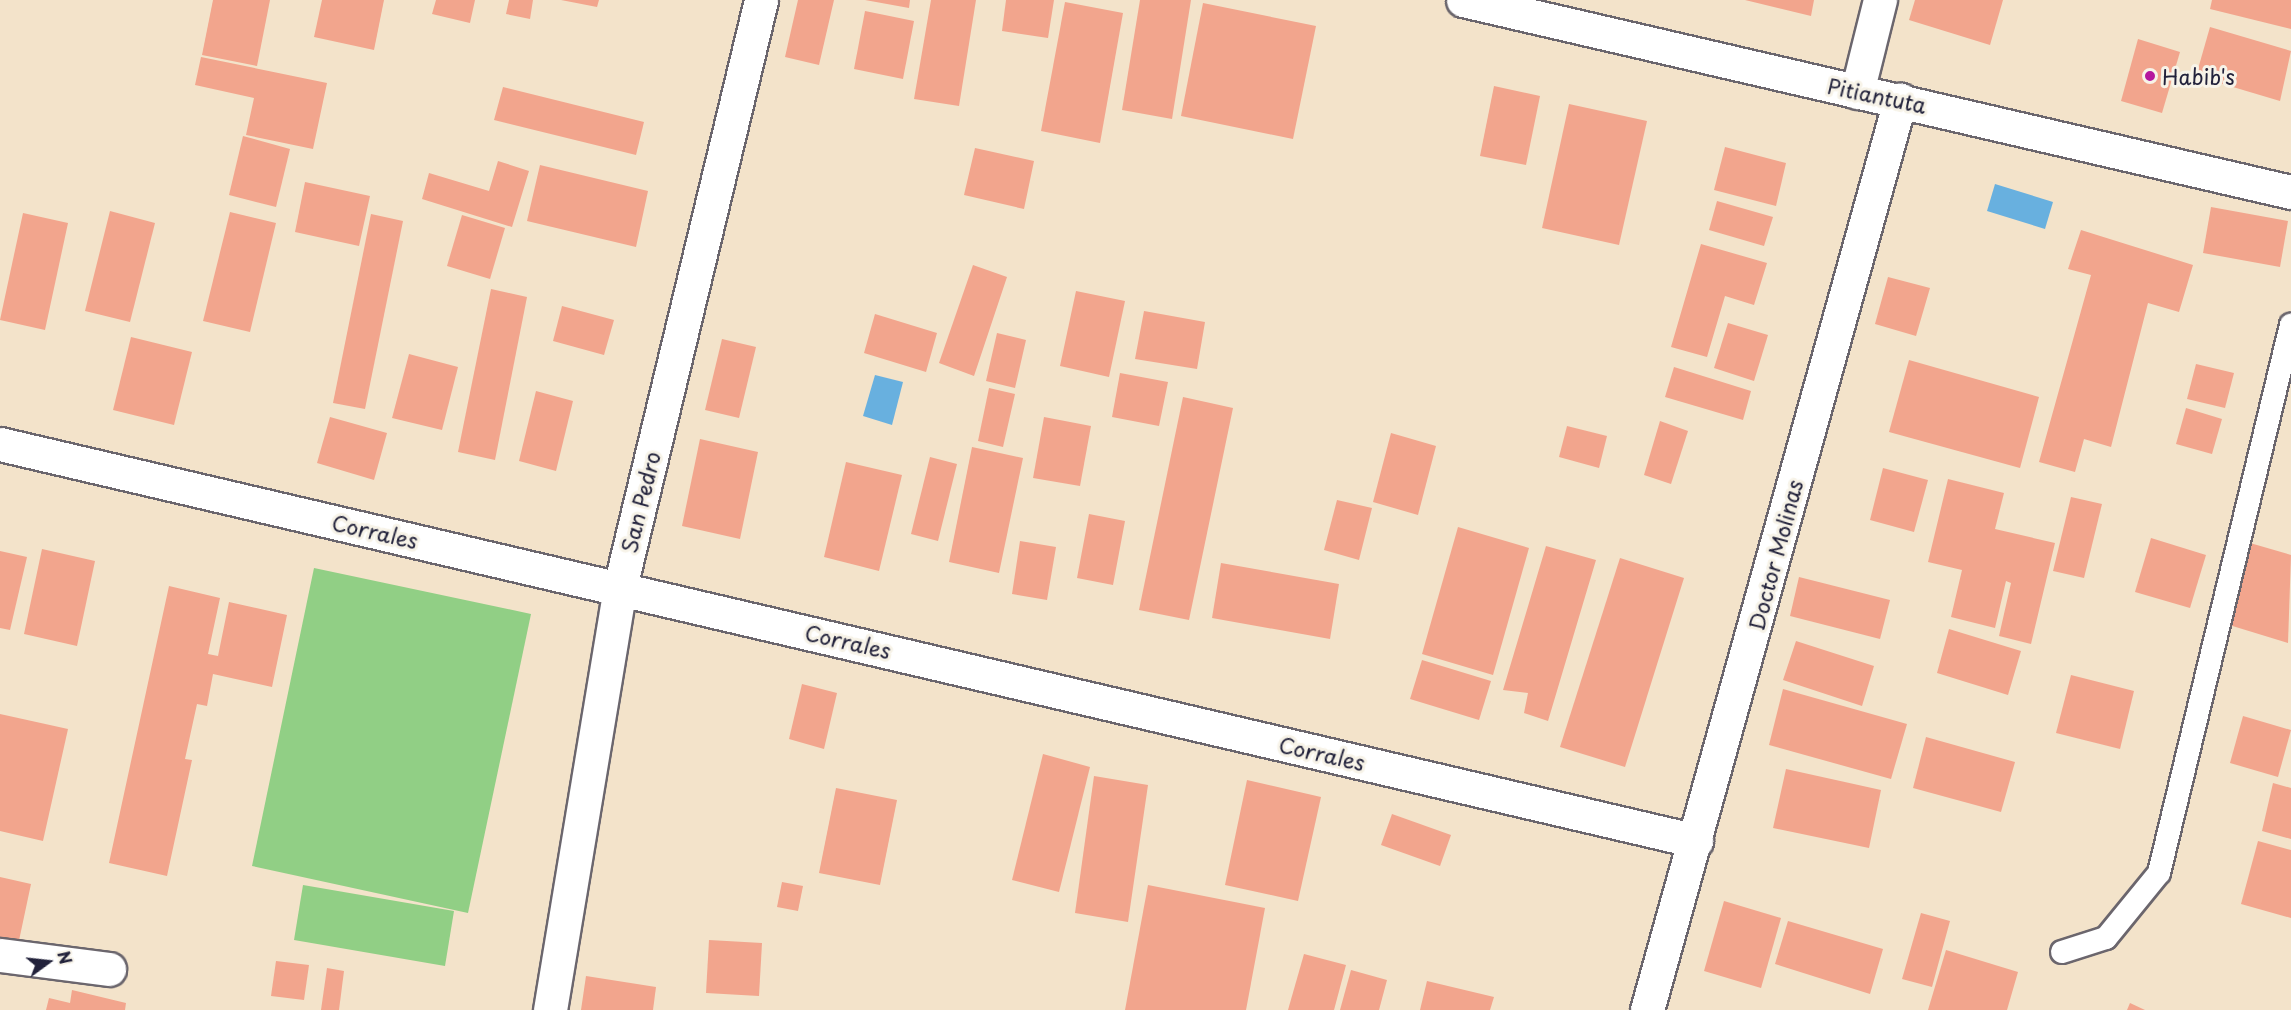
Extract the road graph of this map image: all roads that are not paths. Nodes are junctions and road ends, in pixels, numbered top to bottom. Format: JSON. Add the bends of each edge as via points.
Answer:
{"nodes":[{"id":1,"x":761,"y":0,"type":"edge"},
{"id":2,"x":1463,"y":0,"type":"edge"},
{"id":3,"x":1880,"y":0,"type":"edge"},
{"id":4,"x":1857,"y":92,"type":"junction"},
{"id":5,"x":1900,"y":100,"type":"junction"},
{"id":6,"x":2291,"y":192,"type":"edge"},
{"id":7,"x":2291,"y":325,"type":"edge"},
{"id":8,"x":0,"y":444,"type":"edge"},
{"id":9,"x":620,"y":588,"type":"junction"},
{"id":10,"x":1696,"y":841,"type":"junction"},
{"id":11,"x":2062,"y":952,"type":"dead end"},
{"id":12,"x":0,"y":955,"type":"edge"},
{"id":13,"x":109,"y":969,"type":"dead end"},
{"id":14,"x":550,"y":1010,"type":"edge"},
{"id":15,"x":1647,"y":1010,"type":"edge"}],
"edges":[{"from":1,"to":9,"type":"street","name":"San Pedro"},
{"from":2,"to":4,"type":"street","name":"Pitiantuta"},
{"from":3,"to":4,"type":"street"},
{"from":4,"to":5,"type":"street","name":"Pitiantuta"},
{"from":5,"to":6,"type":"street","name":"Pitiantuta"},
{"from":5,"to":10,"type":"street","name":"Doctor Molinas"},
{"from":7,"to":11,"type":"lane","via":[[2159,873],[2106,938]]},
{"from":8,"to":9,"type":"street","name":"Corrales"},
{"from":9,"to":10,"type":"street","name":"Corrales"},
{"from":9,"to":14,"type":"street","name":"San Pedro"},
{"from":10,"to":15,"type":"street","name":"Doctor Molinas"},
{"from":12,"to":13,"type":"street"}]}
